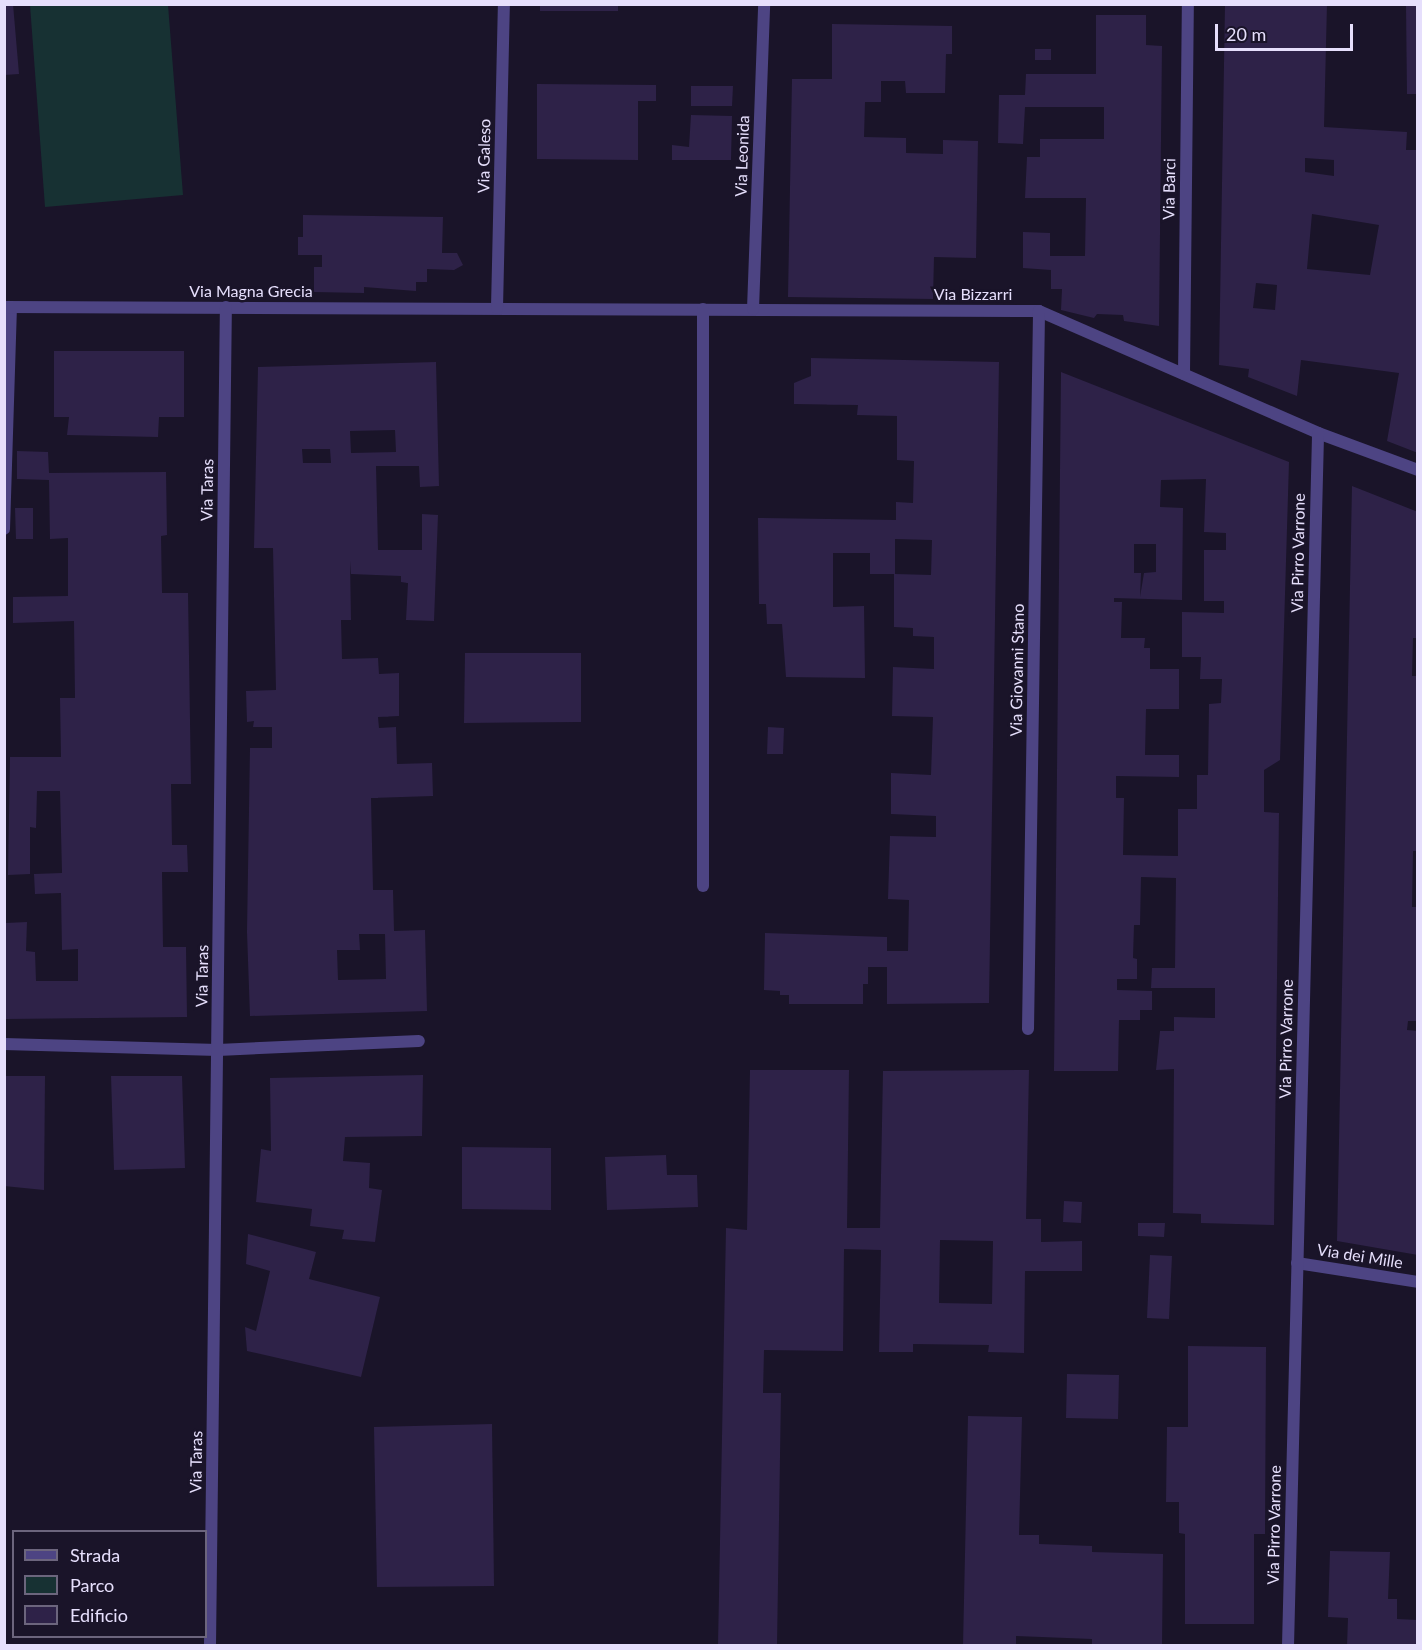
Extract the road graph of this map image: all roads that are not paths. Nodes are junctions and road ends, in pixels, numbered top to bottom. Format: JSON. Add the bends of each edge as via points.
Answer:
{"nodes":[{"id":1,"x":504,"y":4,"type":"edge"},
{"id":2,"x":764,"y":4,"type":"edge"},
{"id":3,"x":1188,"y":4,"type":"edge"},
{"id":4,"x":8,"y":307,"type":"edge"},
{"id":5,"x":226,"y":307,"type":"junction"},
{"id":6,"x":497,"y":308,"type":"junction"},
{"id":7,"x":703,"y":309,"type":"junction"},
{"id":8,"x":753,"y":309,"type":"junction"},
{"id":9,"x":1039,"y":311,"type":"junction"},
{"id":10,"x":1184,"y":374,"type":"junction"},
{"id":11,"x":1318,"y":433,"type":"junction"},
{"id":12,"x":1418,"y":470,"type":"edge"},
{"id":13,"x":4,"y":529,"type":"edge"},
{"id":14,"x":703,"y":886,"type":"dead end"},
{"id":15,"x":1028,"y":1029,"type":"dead end"},
{"id":16,"x":419,"y":1041,"type":"dead end"},
{"id":17,"x":4,"y":1044,"type":"edge"},
{"id":18,"x":218,"y":1050,"type":"junction"},
{"id":19,"x":1297,"y":1263,"type":"junction"},
{"id":20,"x":1418,"y":1282,"type":"edge"},
{"id":21,"x":210,"y":1646,"type":"edge"},
{"id":22,"x":1288,"y":1646,"type":"edge"}],
"edges":[{"from":1,"to":6,"type":"street","name":"Via Galeso"},
{"from":2,"to":8,"type":"street","name":"Via Leonida"},
{"from":3,"to":10,"type":"street","name":"Via Barci"},
{"from":4,"to":5,"type":"street","name":"Via Magna Grecia"},
{"from":4,"to":13,"type":"street"},
{"from":5,"to":6,"type":"street","name":"Via Magna Grecia"},
{"from":5,"to":18,"type":"street","name":"Via Taras"},
{"from":6,"to":7,"type":"street","name":"Via Bizzarri"},
{"from":7,"to":8,"type":"street","name":"Via Bizzarri"},
{"from":7,"to":14,"type":"street"},
{"from":8,"to":9,"type":"street","name":"Via Bizzarri"},
{"from":9,"to":10,"type":"street","name":"Via Bizzarri"},
{"from":9,"to":15,"type":"street","name":"Via Giovanni Stano"},
{"from":10,"to":11,"type":"street","name":"Via Bizzarri"},
{"from":11,"to":12,"type":"street","name":"Via Bizzarri"},
{"from":11,"to":19,"type":"street","name":"Via Pirro Varrone"},
{"from":16,"to":18,"type":"street"},
{"from":17,"to":18,"type":"street"},
{"from":18,"to":21,"type":"street","name":"Via Taras"},
{"from":19,"to":20,"type":"street","name":"Via dei Mille"},
{"from":19,"to":22,"type":"street","name":"Via Pirro Varrone"}]}
